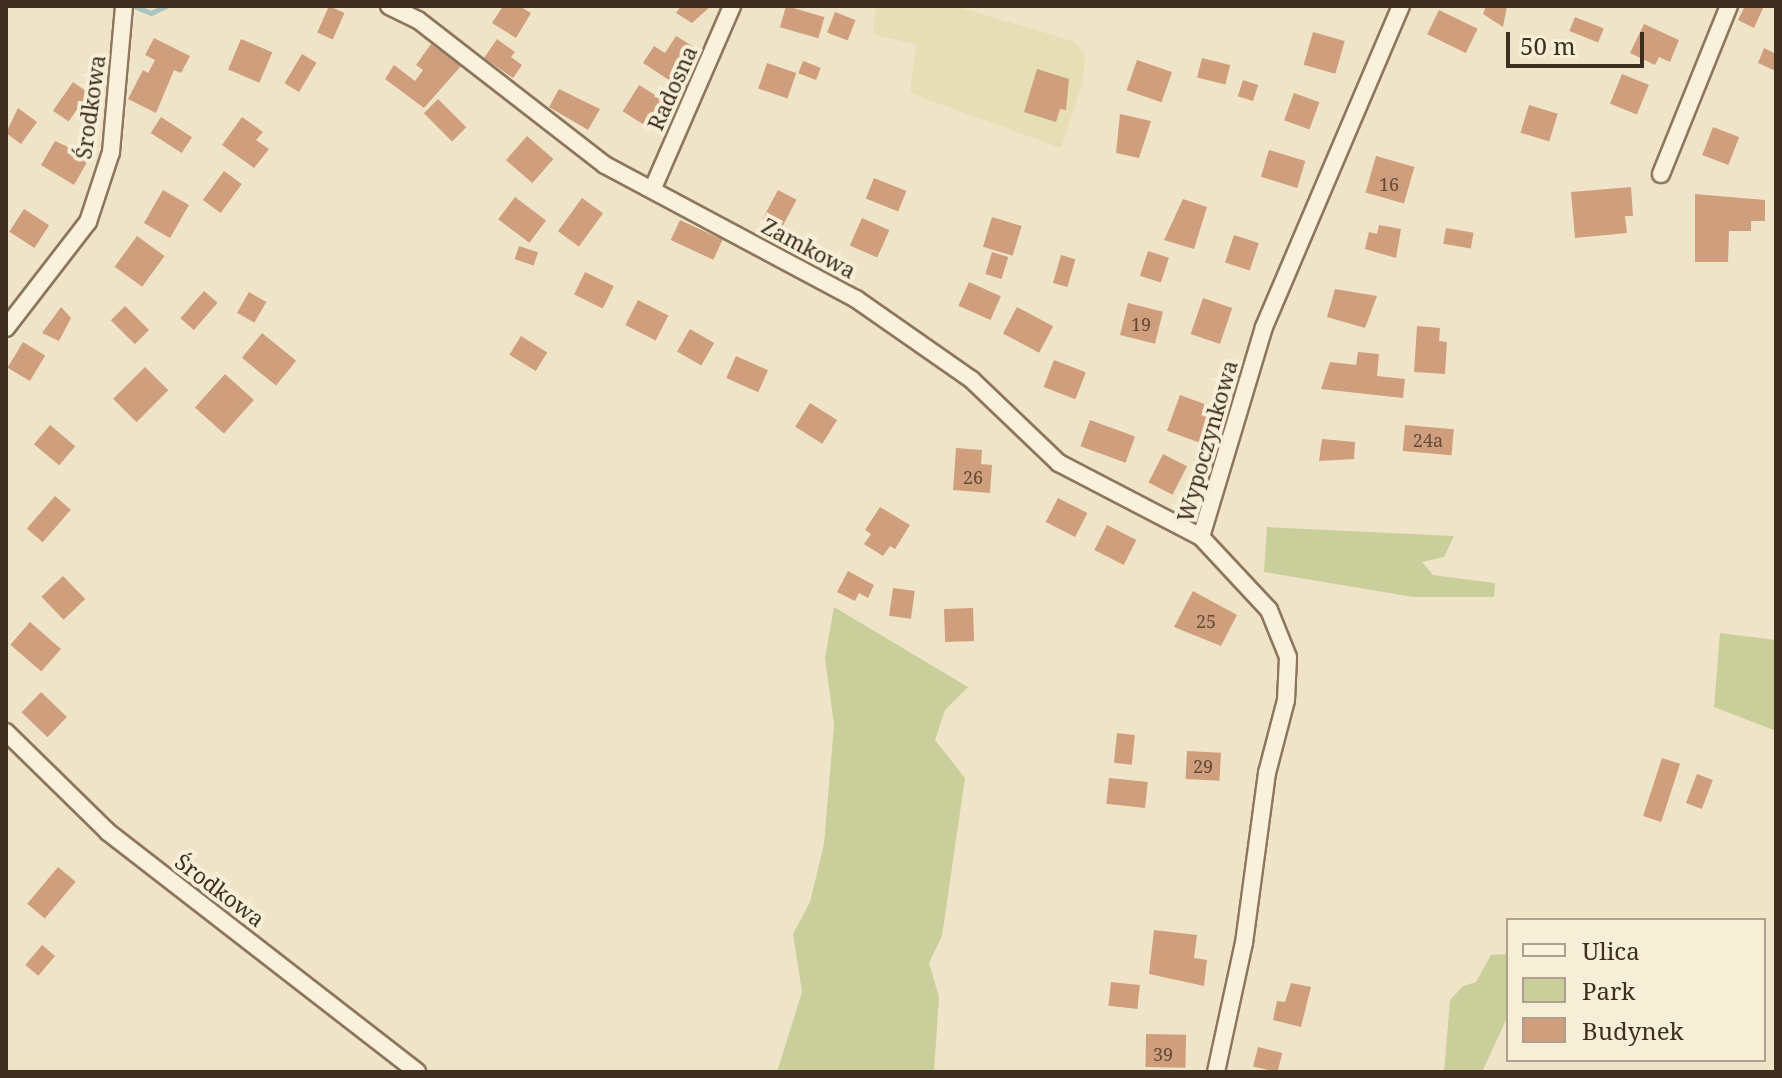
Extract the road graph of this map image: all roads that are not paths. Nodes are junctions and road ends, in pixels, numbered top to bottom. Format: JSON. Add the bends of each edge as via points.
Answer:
{"nodes":[{"id":1,"x":124,"y":6,"type":"edge"},
{"id":2,"x":389,"y":6,"type":"edge"},
{"id":3,"x":732,"y":6,"type":"edge"},
{"id":4,"x":1401,"y":6,"type":"edge"},
{"id":5,"x":1729,"y":6,"type":"edge"},
{"id":6,"x":1661,"y":174,"type":"dead end"},
{"id":7,"x":653,"y":188,"type":"junction"},
{"id":8,"x":6,"y":328,"type":"edge"},
{"id":9,"x":1201,"y":537,"type":"junction"},
{"id":10,"x":6,"y":732,"type":"edge"},
{"id":11,"x":417,"y":1072,"type":"edge"},
{"id":12,"x":1216,"y":1072,"type":"edge"}],
"edges":[{"from":1,"to":8,"type":"street","name":"Środkowa","via":[[111,152],[88,222]]},
{"from":2,"to":7,"type":"street","name":"Zamkowa","via":[[418,20],[605,165]]},
{"from":3,"to":7,"type":"street","name":"Radosna"},
{"from":4,"to":9,"type":"street","name":"Wypoczynkowa","via":[[1264,327]]},
{"from":5,"to":6,"type":"street"},
{"from":7,"to":9,"type":"street","name":"Zamkowa","via":[[856,299],[972,380],[1059,463]]},
{"from":9,"to":12,"type":"street","name":"Wypoczynkowa","via":[[1269,610],[1288,657],[1286,700],[1267,773],[1244,943]]},
{"from":10,"to":11,"type":"street","name":"Środkowa","via":[[108,832]]}]}
